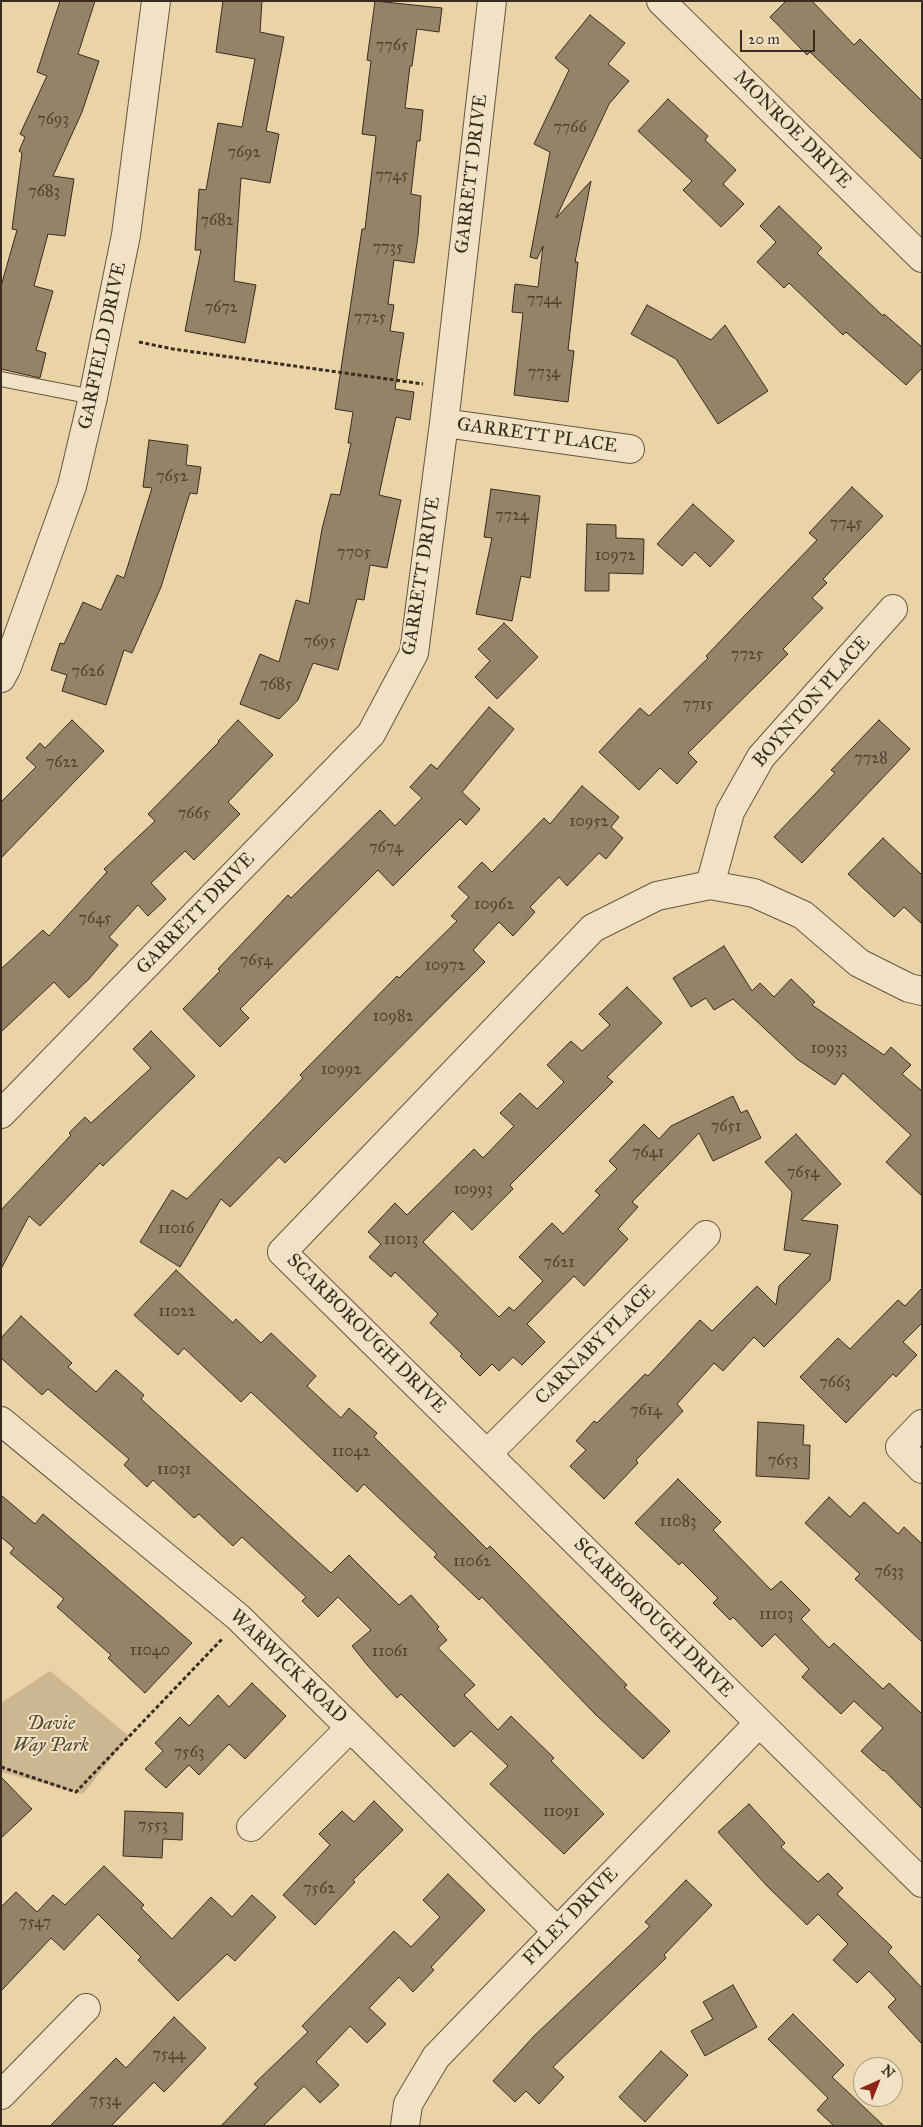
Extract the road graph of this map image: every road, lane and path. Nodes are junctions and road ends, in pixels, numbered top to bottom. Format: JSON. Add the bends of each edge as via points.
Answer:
{"nodes":[{"id":1,"x":156,"y":1,"type":"edge"},
{"id":2,"x":492,"y":1,"type":"edge"},
{"id":3,"x":661,"y":1,"type":"edge"},
{"id":4,"x":922,"y":258,"type":"edge"},
{"id":5,"x":139,"y":342,"type":"dead end"},
{"id":6,"x":1,"y":379,"type":"edge"},
{"id":7,"x":430,"y":385,"type":"dead end"},
{"id":8,"x":93,"y":397,"type":"junction"},
{"id":9,"x":444,"y":423,"type":"junction"},
{"id":10,"x":630,"y":449,"type":"dead end"},
{"id":11,"x":893,"y":609,"type":"dead end"},
{"id":12,"x":1,"y":678,"type":"edge"},
{"id":13,"x":710,"y":885,"type":"junction"},
{"id":14,"x":922,"y":992,"type":"edge"},
{"id":15,"x":1,"y":1114,"type":"edge"},
{"id":16,"x":706,"y":1235,"type":"dead end"},
{"id":17,"x":1,"y":1421,"type":"edge"},
{"id":18,"x":922,"y":1424,"type":"edge"},
{"id":19,"x":487,"y":1454,"type":"junction"},
{"id":20,"x":922,"y":1469,"type":"edge"},
{"id":21,"x":228,"y":1632,"type":"dead end"},
{"id":22,"x":759,"y":1723,"type":"junction"},
{"id":23,"x":350,"y":1728,"type":"junction"},
{"id":24,"x":1,"y":1767,"type":"edge"},
{"id":25,"x":252,"y":1827,"type":"dead end"},
{"id":26,"x":922,"y":1883,"type":"edge"},
{"id":27,"x":558,"y":1931,"type":"junction"},
{"id":28,"x":86,"y":2008,"type":"dead end"},
{"id":29,"x":1,"y":2095,"type":"edge"},
{"id":30,"x":405,"y":2126,"type":"edge"}],
"edges":[{"from":1,"to":8,"type":"street","name":"GARFIELD DRIVE","via":[[126,235]]},
{"from":2,"to":9,"type":"street","name":"GARRETT DRIVE"},
{"from":3,"to":4,"type":"street","name":"MONROE DRIVE"},
{"from":5,"to":7,"type":"path"},
{"from":6,"to":8,"type":"lane"},
{"from":8,"to":12,"type":"street","name":"GARFIELD DRIVE","via":[[72,486]]},
{"from":9,"to":10,"type":"street","name":"GARRETT PLACE"},
{"from":9,"to":15,"type":"street","name":"GARRETT DRIVE","via":[[414,654],[371,734]]},
{"from":11,"to":13,"type":"street","name":"BOYNTON PLACE","via":[[761,757],[730,812]]},
{"from":13,"to":14,"type":"street","name":"SCARBOROUGH DRIVE","via":[[754,893],[803,915],[859,962]]},
{"from":13,"to":19,"type":"street","name":"SCARBOROUGH DRIVE","via":[[657,896],[593,928],[282,1252]]},
{"from":16,"to":19,"type":"street","name":"CARNABY PLACE"},
{"from":17,"to":23,"type":"street","name":"WARWICK ROAD","via":[[238,1617]]},
{"from":18,"to":20,"type":"street","via":[[900,1446]]},
{"from":19,"to":22,"type":"street","name":"SCARBOROUGH DRIVE"},
{"from":21,"to":24,"type":"path","via":[[76,1792]]},
{"from":22,"to":26,"type":"street","name":"SCARBOROUGH DRIVE"},
{"from":22,"to":27,"type":"street","name":"FILEY DRIVE"},
{"from":23,"to":25,"type":"street"},
{"from":23,"to":27,"type":"street","name":"WARWICK ROAD"},
{"from":27,"to":30,"type":"street","name":"FILEY DRIVE","via":[[436,2057],[408,2104]]},
{"from":28,"to":29,"type":"street"}]}
